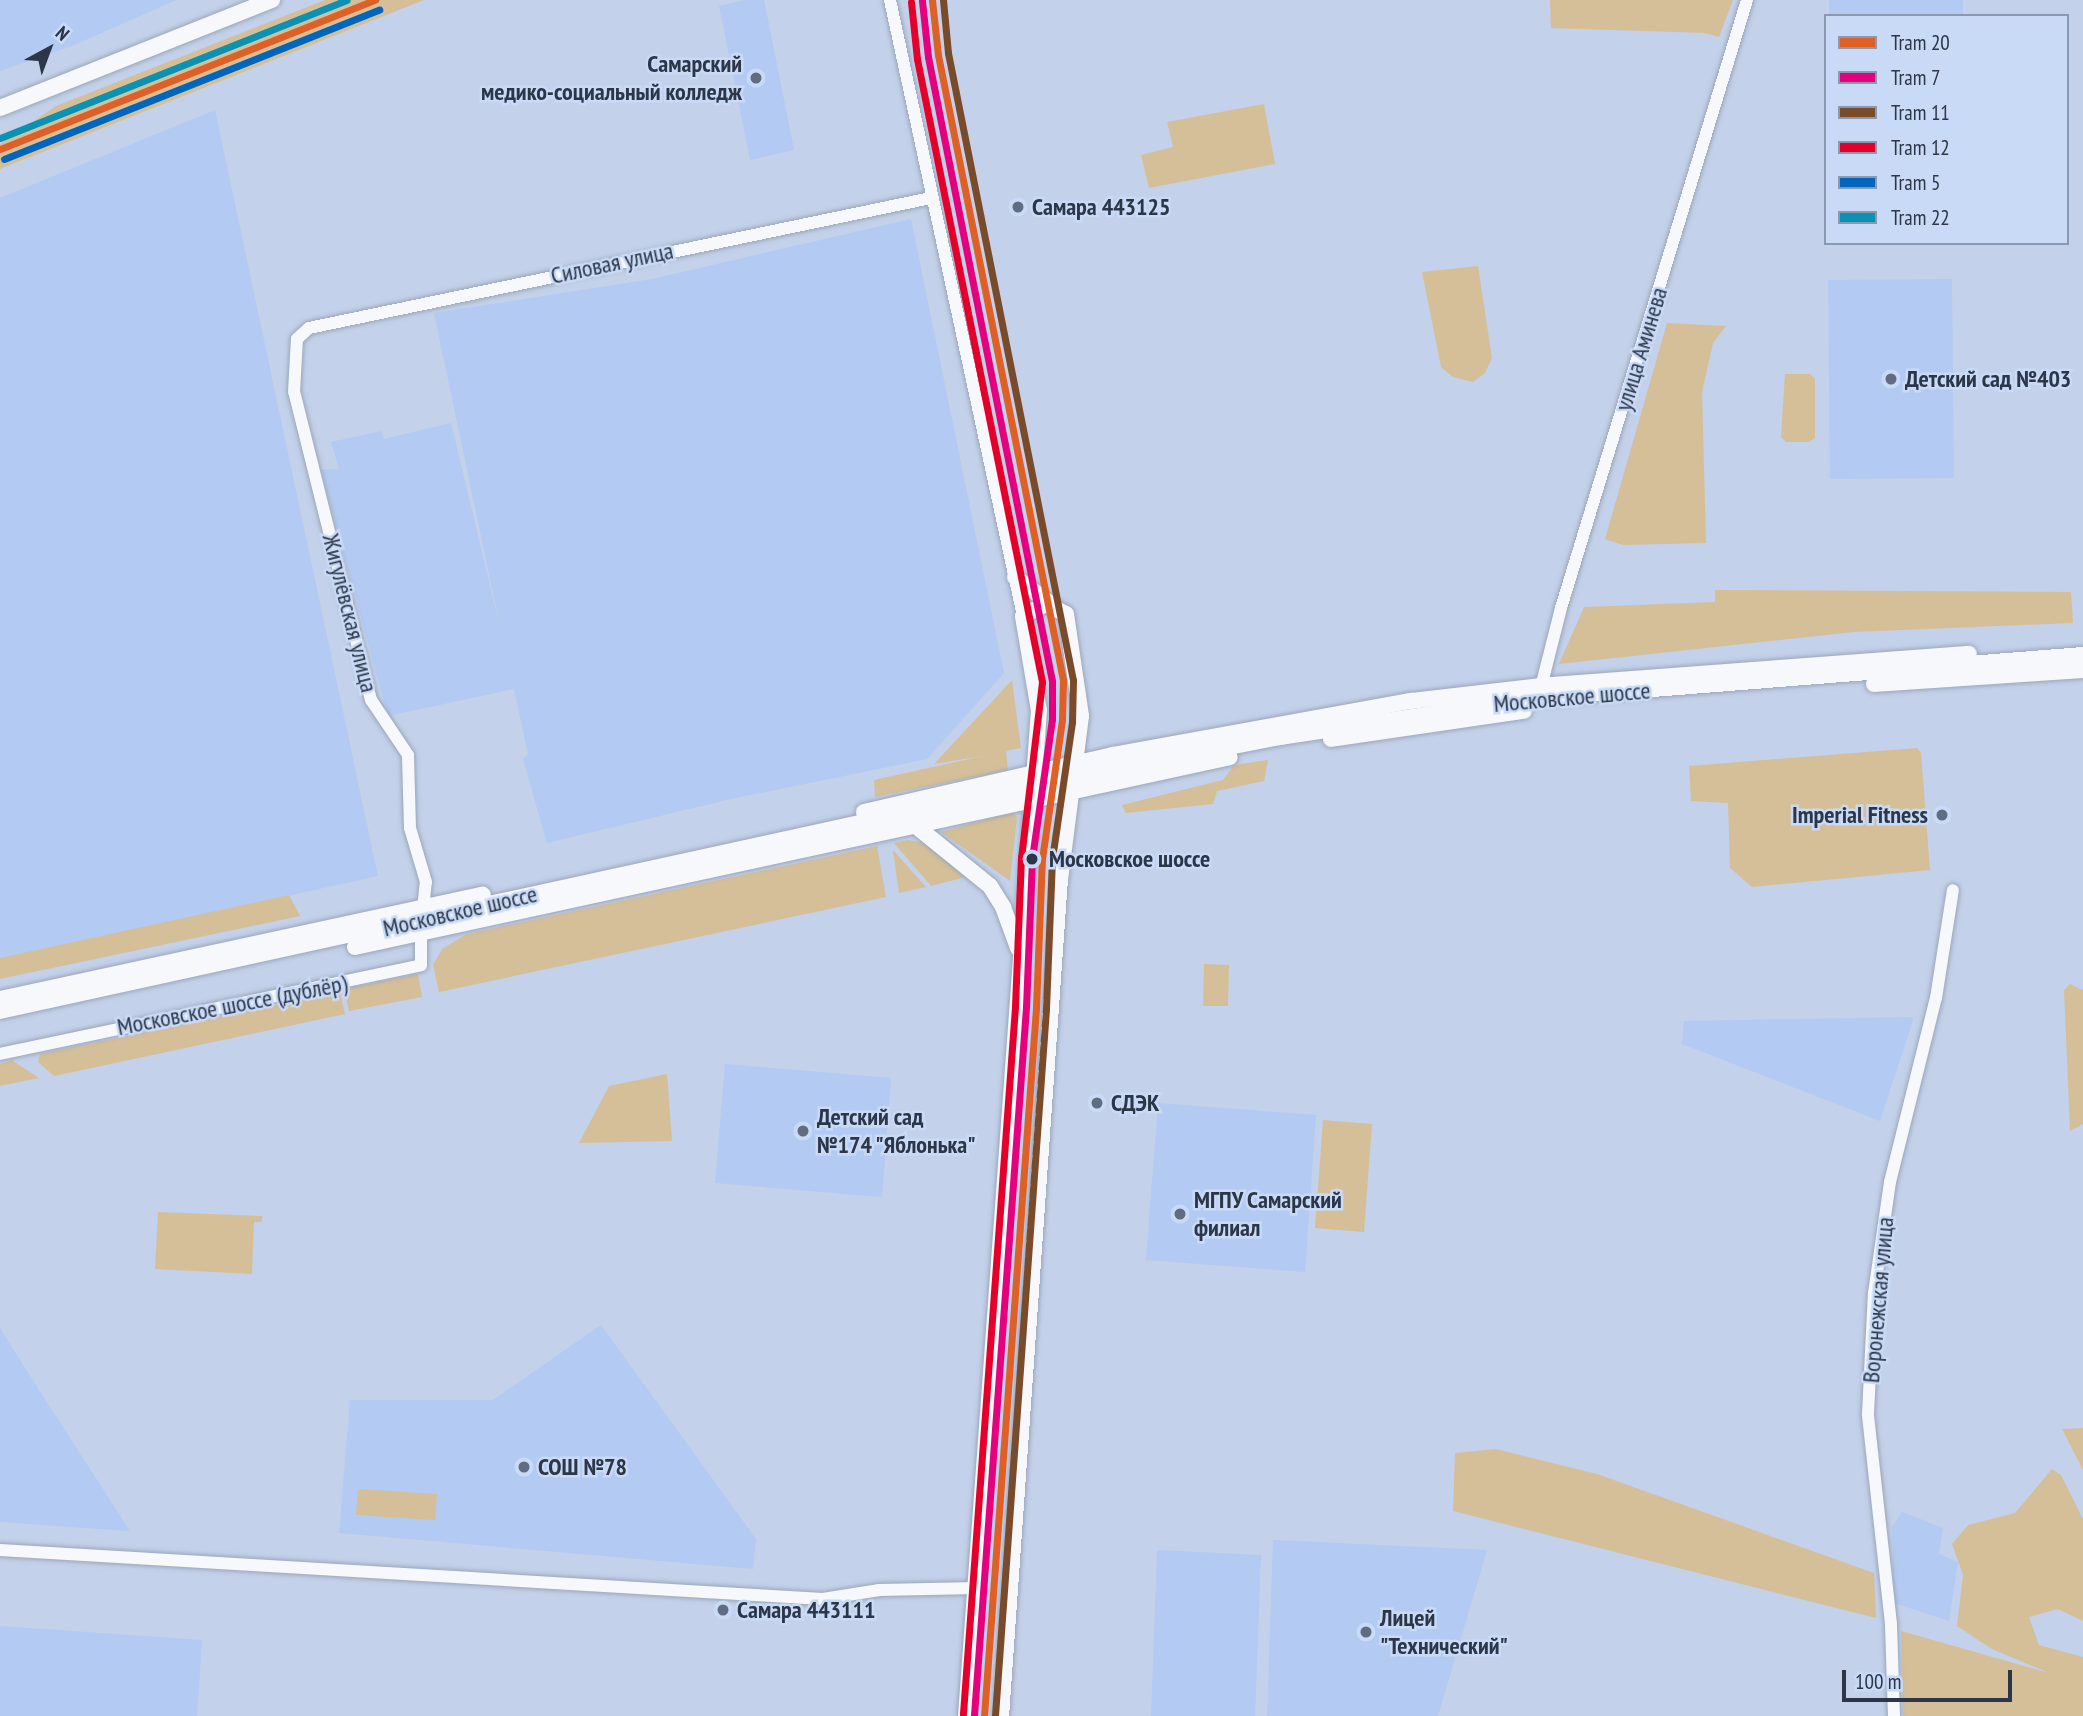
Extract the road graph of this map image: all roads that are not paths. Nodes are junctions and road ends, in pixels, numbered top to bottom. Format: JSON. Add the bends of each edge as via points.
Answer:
{"nodes":[{"id":1,"x":272,"y":0,"type":"edge"},
{"id":2,"x":890,"y":0,"type":"edge"},
{"id":3,"x":1746,"y":0,"type":"edge"},
{"id":4,"x":0,"y":108,"type":"edge"},
{"id":5,"x":931,"y":198,"type":"junction"},
{"id":6,"x":297,"y":339,"type":"joint"},
{"id":7,"x":1015,"y":578,"type":"junction"},
{"id":8,"x":1052,"y":605,"type":"junction"},
{"id":9,"x":1023,"y":616,"type":"junction"},
{"id":10,"x":2083,"y":646,"type":"edge"},
{"id":11,"x":2083,"y":655,"type":"edge"},
{"id":12,"x":2083,"y":670,"type":"edge"},
{"id":13,"x":1540,"y":692,"type":"junction"},
{"id":14,"x":1072,"y":777,"type":"junction"},
{"id":15,"x":1033,"y":786,"type":"junction"},
{"id":16,"x":908,"y":820,"type":"junction"},
{"id":17,"x":1953,"y":890,"type":"dead end"},
{"id":18,"x":422,"y":921,"type":"junction"},
{"id":19,"x":1020,"y":957,"type":"junction"},
{"id":20,"x":0,"y":999,"type":"edge"},
{"id":21,"x":0,"y":1011,"type":"edge"},
{"id":22,"x":0,"y":1020,"type":"edge"},
{"id":23,"x":0,"y":1054,"type":"edge"},
{"id":24,"x":0,"y":1550,"type":"edge"},
{"id":25,"x":978,"y":1588,"type":"junction"},
{"id":26,"x":966,"y":1716,"type":"edge"},
{"id":27,"x":1001,"y":1716,"type":"edge"},
{"id":28,"x":1894,"y":1716,"type":"edge"}],
"edges":[{"from":1,"to":4,"type":"main road"},
{"from":2,"to":5,"type":"street"},
{"from":3,"to":13,"type":"street","name":"улица Аминева"},
{"from":5,"to":6,"type":"street","name":"Силовая улица","via":[[309,328]]},
{"from":5,"to":7,"type":"street"},
{"from":6,"to":18,"type":"street","name":"Жигулёвская улица","via":[[294,393],[371,700],[408,755],[410,828],[425,882]]},
{"from":7,"to":8,"type":"main road"},
{"from":7,"to":9,"type":"street"},
{"from":8,"to":9,"type":"main road","via":[[1035,606]]},
{"from":8,"to":14,"type":"main road","via":[[1066,614],[1081,716]]},
{"from":9,"to":15,"type":"main road","via":[[1038,693]]},
{"from":10,"to":13,"type":"main road","name":"Московское шоссе"},
{"from":11,"to":13,"type":"main road","name":"Московское шоссе"},
{"from":12,"to":14,"type":"main road","name":"Московское шоссе","via":[[1536,709]]},
{"from":13,"to":14,"type":"main road","name":"Московское шоссе"},
{"from":14,"to":15,"type":"main road","name":"Московское шоссе"},
{"from":14,"to":27,"type":"main road","via":[[1060,879]]},
{"from":15,"to":16,"type":"main road","name":"Московское шоссе"},
{"from":15,"to":18,"type":"main road","name":"Московское шоссе"},
{"from":15,"to":19,"type":"main road"},
{"from":16,"to":18,"type":"main road","name":"Московское шоссе"},
{"from":16,"to":19,"type":"main road","via":[[990,887],[1003,907]]},
{"from":17,"to":28,"type":"street","name":"Воронежская улица","via":[[1936,998],[1889,1182],[1874,1293],[1868,1413],[1891,1624]]},
{"from":18,"to":20,"type":"main road","name":"Московское шоссе"},
{"from":18,"to":21,"type":"main road","name":"Московское шоссе"},
{"from":18,"to":22,"type":"main road","name":"Московское шоссе"},
{"from":18,"to":23,"type":"street","name":"Московское шоссе (дублёр)","via":[[421,965]]},
{"from":19,"to":25,"type":"main road","via":[[984,1441]]},
{"from":24,"to":25,"type":"street","via":[[823,1599],[879,1590]]},
{"from":25,"to":26,"type":"main road"}]}
